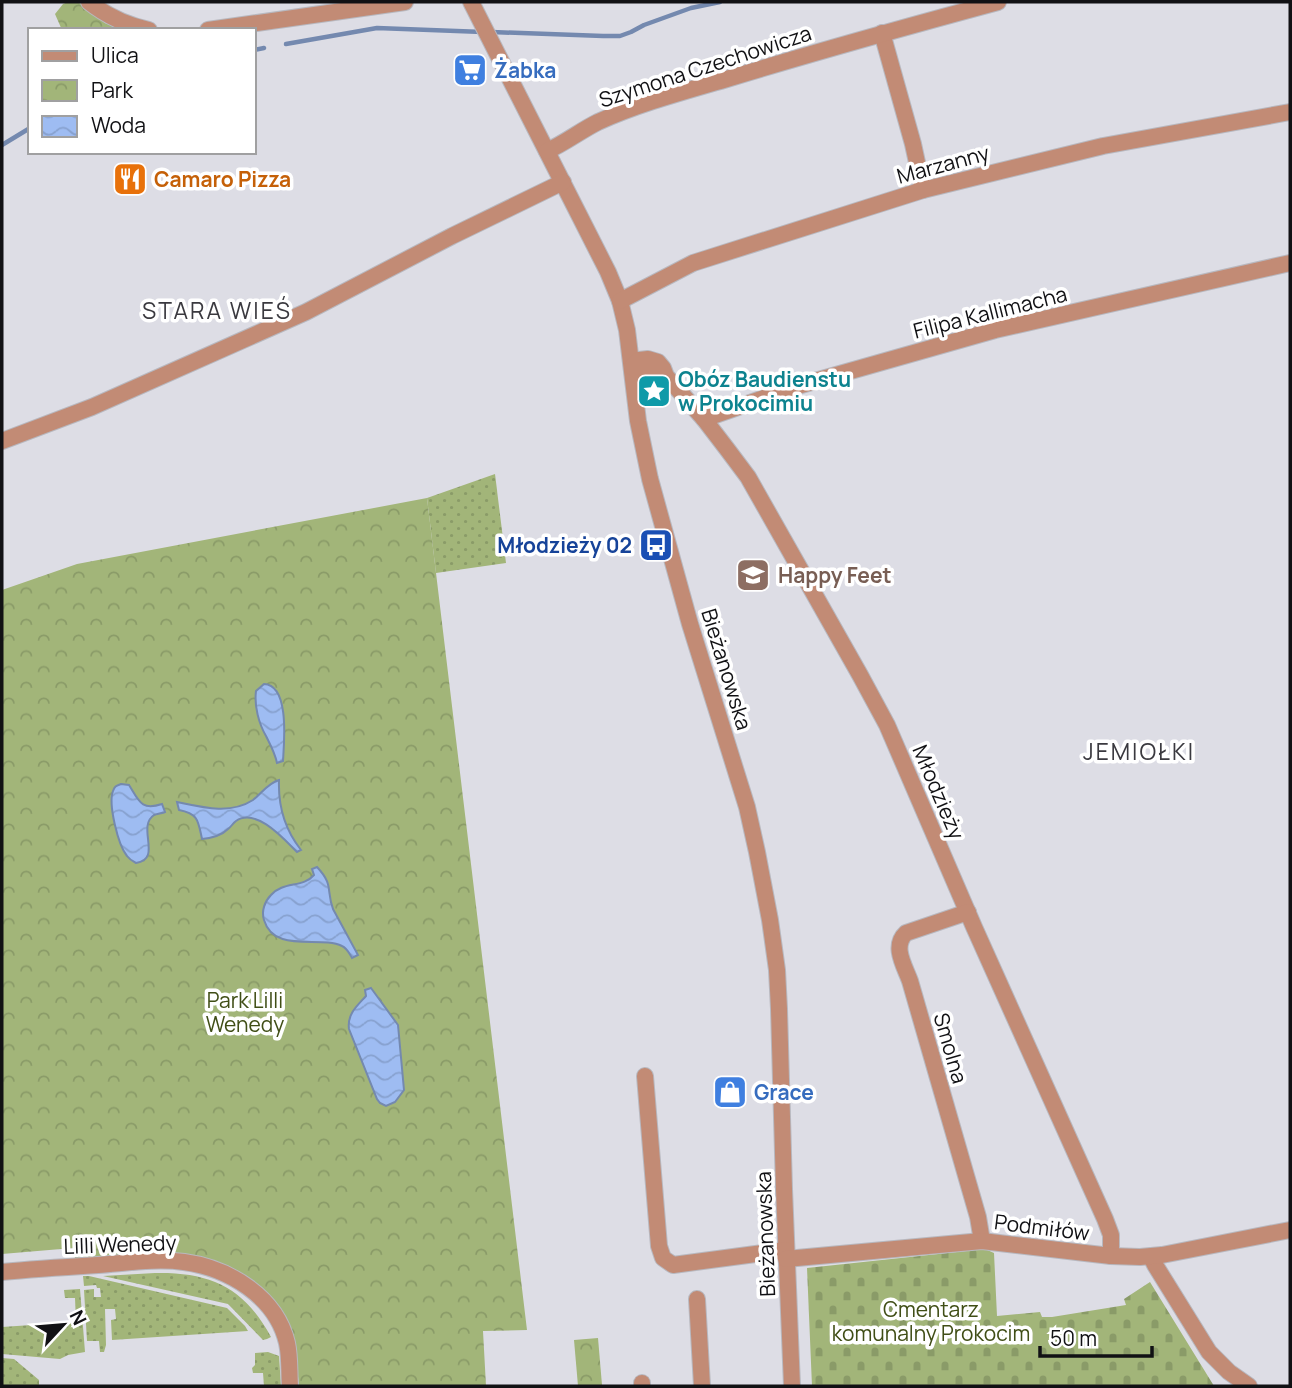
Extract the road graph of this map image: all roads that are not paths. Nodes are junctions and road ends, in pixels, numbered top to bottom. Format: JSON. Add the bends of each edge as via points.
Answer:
{"nodes":[{"id":1,"x":89,"y":2,"type":"edge"},
{"id":2,"x":405,"y":2,"type":"edge"},
{"id":3,"x":471,"y":2,"type":"edge"},
{"id":4,"x":998,"y":2,"type":"edge"},
{"id":5,"x":140,"y":28,"type":"edge"},
{"id":6,"x":222,"y":28,"type":"edge"},
{"id":7,"x":882,"y":33,"type":"junction"},
{"id":8,"x":1290,"y":112,"type":"edge"},
{"id":9,"x":547,"y":151,"type":"junction"},
{"id":10,"x":563,"y":181,"type":"junction"},
{"id":11,"x":923,"y":190,"type":"junction"},
{"id":12,"x":1290,"y":263,"type":"edge"},
{"id":13,"x":620,"y":301,"type":"junction"},
{"id":14,"x":632,"y":367,"type":"junction"},
{"id":15,"x":704,"y":419,"type":"junction"},
{"id":16,"x":2,"y":440,"type":"edge"},
{"id":17,"x":968,"y":912,"type":"junction"},
{"id":18,"x":645,"y":1076,"type":"dead end"},
{"id":19,"x":1290,"y":1230,"type":"edge"},
{"id":20,"x":982,"y":1241,"type":"junction"},
{"id":21,"x":786,"y":1254,"type":"junction"},
{"id":22,"x":1111,"y":1256,"type":"junction"},
{"id":23,"x":1151,"y":1256,"type":"junction"},
{"id":24,"x":2,"y":1272,"type":"edge"},
{"id":25,"x":697,"y":1300,"type":"dead end"},
{"id":26,"x":290,"y":1386,"type":"edge"},
{"id":27,"x":702,"y":1386,"type":"edge"},
{"id":28,"x":792,"y":1386,"type":"edge"},
{"id":29,"x":1249,"y":1386,"type":"edge"}],
"edges":[{"from":1,"to":5,"type":"street"},
{"from":2,"to":6,"type":"street"},
{"from":3,"to":9,"type":"street","name":"Bieżanowska"},
{"from":4,"to":7,"type":"street","name":"Szymona Czechowicza"},
{"from":7,"to":9,"type":"street","name":"Szymona Czechowicza","via":[[649,103],[598,122]]},
{"from":7,"to":11,"type":"street"},
{"from":8,"to":11,"type":"street","name":"Marzanny","via":[[1103,146]]},
{"from":9,"to":10,"type":"street","name":"Bieżanowska"},
{"from":10,"to":13,"type":"street","name":"Bieżanowska"},
{"from":10,"to":16,"type":"street","via":[[306,312],[92,407]]},
{"from":11,"to":13,"type":"street","name":"Marzanny","via":[[693,263]]},
{"from":12,"to":15,"type":"street","name":"Filipa Kallimacha","via":[[995,330],[802,385]]},
{"from":13,"to":14,"type":"street","name":"Bieżanowska"},
{"from":14,"to":15,"type":"street","name":"Młodzieży","via":[[642,374],[666,376]]},
{"from":14,"to":21,"type":"street","name":"Bieżanowska","via":[[654,495],[744,798],[766,898],[778,988]]},
{"from":15,"to":17,"type":"street","name":"Młodzieży","via":[[748,477],[887,725]]},
{"from":17,"to":20,"type":"street","name":"Smolna","via":[[906,933],[898,947]]},
{"from":17,"to":22,"type":"street","name":"Młodzieży","via":[[1105,1219]]},
{"from":18,"to":21,"type":"street","name":"Podmiłów","via":[[663,1258],[673,1265]]},
{"from":19,"to":23,"type":"street","name":"Podmiłów"},
{"from":20,"to":21,"type":"street","name":"Podmiłów"},
{"from":20,"to":22,"type":"street","name":"Podmiłów"},
{"from":21,"to":28,"type":"street","name":"Bieżanowska"},
{"from":22,"to":23,"type":"street","name":"Podmiłów"},
{"from":23,"to":29,"type":"street","via":[[1209,1352]]},
{"from":24,"to":26,"type":"street","name":"Lilli Wenedy","via":[[170,1261],[225,1273],[254,1291],[274,1315],[287,1343]]},
{"from":25,"to":27,"type":"street"}]}
